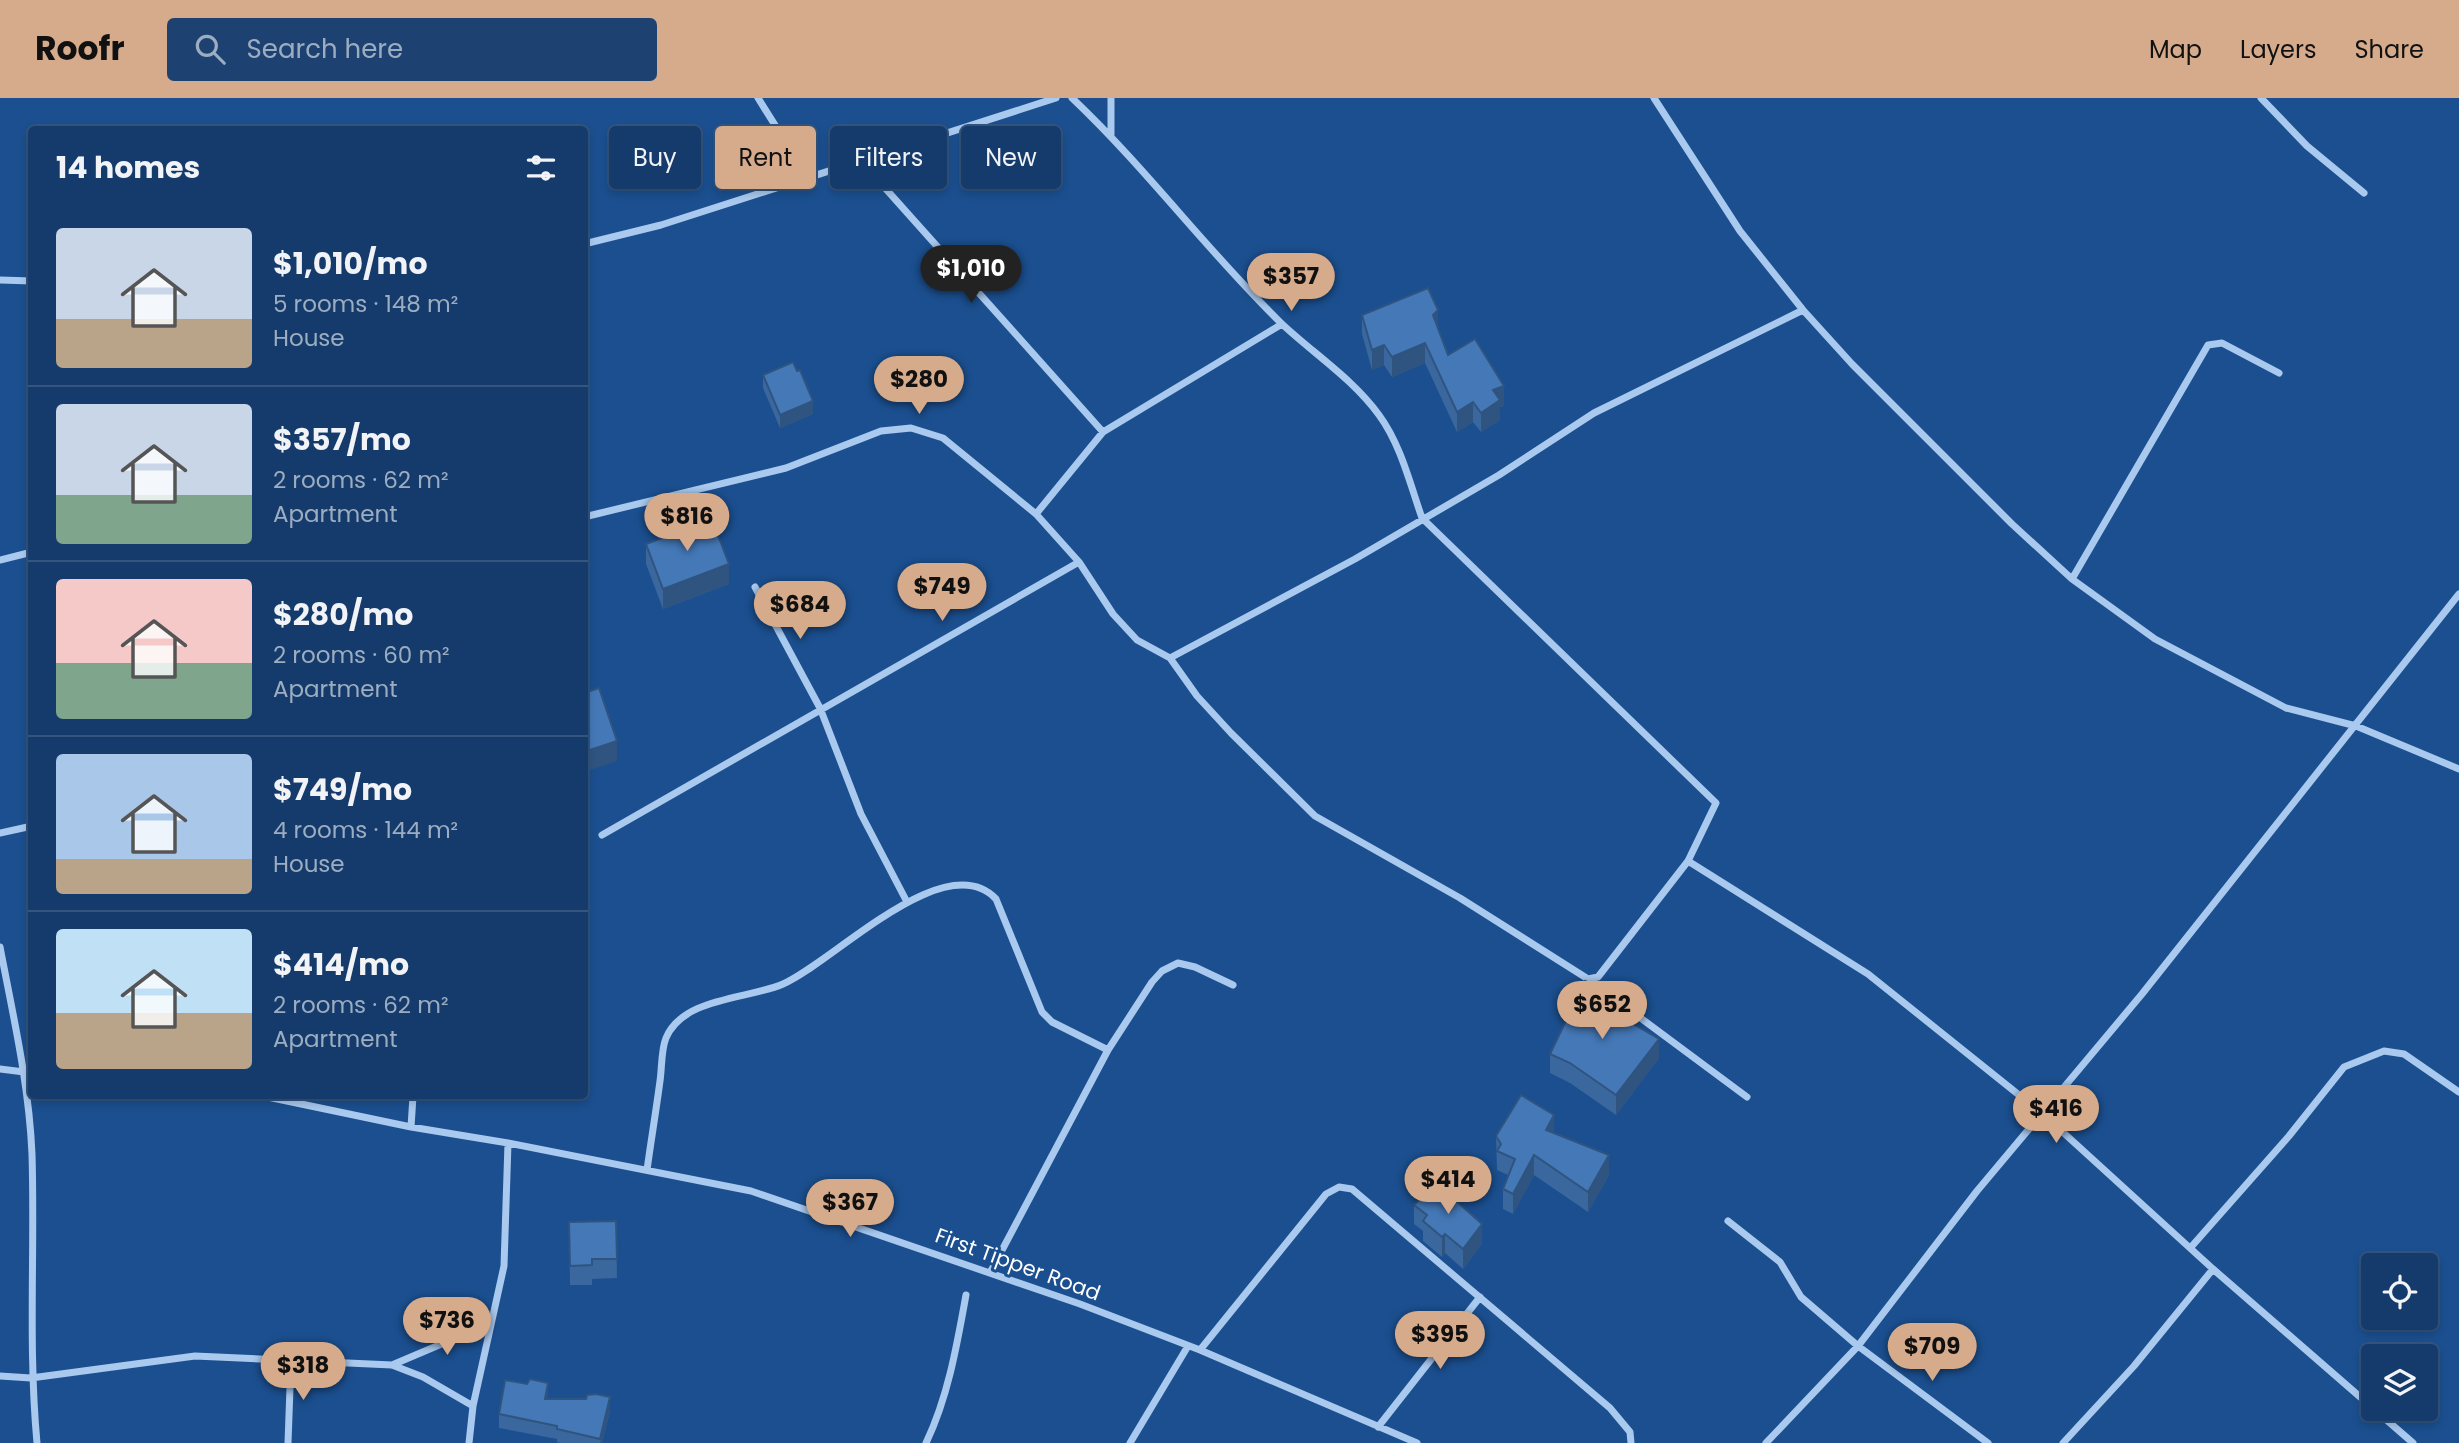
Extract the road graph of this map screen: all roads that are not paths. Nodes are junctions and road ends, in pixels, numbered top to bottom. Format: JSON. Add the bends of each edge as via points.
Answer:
{"nodes":[{"id":1,"x":758,"y":98,"type":"edge"},
{"id":2,"x":1056,"y":98,"type":"edge"},
{"id":3,"x":1072,"y":98,"type":"edge"},
{"id":4,"x":1111,"y":98,"type":"edge"},
{"id":5,"x":1654,"y":98,"type":"edge"},
{"id":6,"x":2261,"y":98,"type":"edge"},
{"id":7,"x":776,"y":126,"type":"edge"},
{"id":8,"x":947,"y":132,"type":"edge"},
{"id":9,"x":1111,"y":135,"type":"junction"},
{"id":10,"x":768,"y":189,"type":"edge"},
{"id":11,"x":886,"y":189,"type":"edge"},
{"id":12,"x":2364,"y":193,"type":"dead end"},
{"id":13,"x":588,"y":243,"type":"edge"},
{"id":14,"x":0,"y":280,"type":"edge"},
{"id":15,"x":28,"y":281,"type":"edge"},
{"id":16,"x":1803,"y":310,"type":"junction"},
{"id":17,"x":1282,"y":324,"type":"junction"},
{"id":18,"x":2279,"y":373,"type":"dead end"},
{"id":19,"x":1103,"y":432,"type":"junction"},
{"id":20,"x":1035,"y":514,"type":"junction"},
{"id":21,"x":588,"y":516,"type":"edge"},
{"id":22,"x":1422,"y":518,"type":"junction"},
{"id":23,"x":28,"y":553,"type":"edge"},
{"id":24,"x":0,"y":560,"type":"edge"},
{"id":25,"x":1079,"y":562,"type":"junction"},
{"id":26,"x":2072,"y":579,"type":"junction"},
{"id":27,"x":755,"y":587,"type":"dead end"},
{"id":28,"x":2459,"y":594,"type":"edge"},
{"id":29,"x":1170,"y":658,"type":"junction"},
{"id":30,"x":820,"y":708,"type":"junction"},
{"id":31,"x":2356,"y":726,"type":"junction"},
{"id":32,"x":2459,"y":769,"type":"edge"},
{"id":33,"x":28,"y":827,"type":"edge"},
{"id":34,"x":0,"y":833,"type":"edge"},
{"id":35,"x":601,"y":835,"type":"dead end"},
{"id":36,"x":1688,"y":861,"type":"junction"},
{"id":37,"x":907,"y":902,"type":"junction"},
{"id":38,"x":0,"y":947,"type":"edge"},
{"id":39,"x":1588,"y":979,"type":"junction"},
{"id":40,"x":1233,"y":985,"type":"dead end"},
{"id":41,"x":1108,"y":1050,"type":"junction"},
{"id":42,"x":0,"y":1069,"type":"edge"},
{"id":43,"x":28,"y":1073,"type":"edge"},
{"id":44,"x":2459,"y":1091,"type":"edge"},
{"id":45,"x":1747,"y":1097,"type":"dead end"},
{"id":46,"x":29,"y":1099,"type":"edge"},
{"id":47,"x":277,"y":1099,"type":"edge"},
{"id":48,"x":413,"y":1099,"type":"edge"},
{"id":49,"x":2044,"y":1115,"type":"junction"},
{"id":50,"x":411,"y":1127,"type":"junction"},
{"id":51,"x":508,"y":1143,"type":"junction"},
{"id":52,"x":647,"y":1170,"type":"junction"},
{"id":53,"x":1728,"y":1221,"type":"dead end"},
{"id":54,"x":2192,"y":1246,"type":"junction"},
{"id":55,"x":2213,"y":1269,"type":"junction"},
{"id":56,"x":991,"y":1271,"type":"junction"},
{"id":57,"x":966,"y":1295,"type":"dead end"},
{"id":58,"x":1480,"y":1297,"type":"junction"},
{"id":59,"x":491,"y":1323,"type":"junction"},
{"id":60,"x":1188,"y":1346,"type":"junction"},
{"id":61,"x":1858,"y":1346,"type":"junction"},
{"id":62,"x":1200,"y":1350,"type":"junction"},
{"id":63,"x":291,"y":1360,"type":"junction"},
{"id":64,"x":392,"y":1365,"type":"junction"},
{"id":65,"x":0,"y":1376,"type":"edge"},
{"id":66,"x":31,"y":1378,"type":"junction"},
{"id":67,"x":473,"y":1406,"type":"junction"},
{"id":68,"x":1378,"y":1427,"type":"junction"},
{"id":69,"x":37,"y":1443,"type":"edge"},
{"id":70,"x":288,"y":1443,"type":"edge"},
{"id":71,"x":469,"y":1443,"type":"edge"},
{"id":72,"x":926,"y":1443,"type":"edge"},
{"id":73,"x":1130,"y":1443,"type":"edge"},
{"id":74,"x":1417,"y":1443,"type":"edge"},
{"id":75,"x":1631,"y":1443,"type":"edge"},
{"id":76,"x":1766,"y":1443,"type":"edge"},
{"id":77,"x":1988,"y":1443,"type":"edge"},
{"id":78,"x":2063,"y":1443,"type":"edge"},
{"id":79,"x":2413,"y":1443,"type":"edge"}],
"edges":[{"from":1,"to":7,"type":"street"},
{"from":2,"to":8,"type":"street"},
{"from":3,"to":9,"type":"street"},
{"from":4,"to":9,"type":"street"},
{"from":5,"to":16,"type":"street","via":[[1740,231]]},
{"from":6,"to":12,"type":"street","via":[[2307,146]]},
{"from":9,"to":17,"type":"street"},
{"from":10,"to":13,"type":"street","via":[[661,225]]},
{"from":11,"to":19,"type":"street"},
{"from":14,"to":15,"type":"street"},
{"from":16,"to":22,"type":"street","via":[[1594,413]]},
{"from":16,"to":26,"type":"street","via":[[2012,524]]},
{"from":17,"to":19,"type":"street"},
{"from":17,"to":22,"type":"street","via":[[1379,415],[1400,454]]},
{"from":18,"to":26,"type":"street","via":[[2222,343],[2208,345]]},
{"from":19,"to":20,"type":"street"},
{"from":20,"to":21,"type":"street","via":[[943,438],[911,428],[881,431],[786,468]]},
{"from":20,"to":25,"type":"street"},
{"from":22,"to":29,"type":"street"},
{"from":22,"to":36,"type":"street","via":[[1716,803]]},
{"from":23,"to":24,"type":"street"},
{"from":25,"to":29,"type":"street","via":[[1113,614],[1137,640]]},
{"from":25,"to":30,"type":"street"},
{"from":26,"to":31,"type":"street","via":[[2155,639],[2221,675],[2286,708]]},
{"from":27,"to":30,"type":"street"},
{"from":28,"to":31,"type":"street"},
{"from":29,"to":39,"type":"street","via":[[1231,733],[1315,816],[1460,898]]},
{"from":30,"to":35,"type":"street"},
{"from":30,"to":37,"type":"street","via":[[862,814]]},
{"from":31,"to":32,"type":"street"},
{"from":31,"to":49,"type":"street"},
{"from":33,"to":34,"type":"street"},
{"from":36,"to":39,"type":"street","via":[[1598,977]]},
{"from":36,"to":49,"type":"street","via":[[1868,974]]},
{"from":37,"to":41,"type":"street","via":[[963,883],[987,889],[996,899],[1042,1012],[1052,1023]]},
{"from":37,"to":52,"type":"street","via":[[784,984],[701,1007],[682,1019],[666,1038]]},
{"from":38,"to":43,"type":"street"},
{"from":39,"to":45,"type":"street"},
{"from":40,"to":41,"type":"street","via":[[1195,967],[1178,963],[1170,967],[1152,982]]},
{"from":41,"to":56,"type":"street"},
{"from":42,"to":43,"type":"street"},
{"from":44,"to":54,"type":"street","via":[[2404,1054],[2384,1051],[2344,1067]]},
{"from":46,"to":66,"type":"street"},
{"from":47,"to":50,"type":"street","name":"First Tipper Road"},
{"from":48,"to":50,"type":"street"},
{"from":49,"to":54,"type":"street"},
{"from":49,"to":61,"type":"street","via":[[1978,1191]]},
{"from":50,"to":51,"type":"street","name":"First Tipper Road"},
{"from":51,"to":52,"type":"street","name":"First Tipper Road"},
{"from":51,"to":59,"type":"street","via":[[504,1266]]},
{"from":52,"to":56,"type":"street","name":"First Tipper Road","via":[[751,1191]]},
{"from":53,"to":61,"type":"street","via":[[1780,1262],[1801,1297]]},
{"from":54,"to":55,"type":"street"},
{"from":55,"to":78,"type":"street"},
{"from":55,"to":79,"type":"street"},
{"from":56,"to":60,"type":"street","name":"First Tipper Road"},
{"from":57,"to":72,"type":"street","via":[[937,1420]]},
{"from":58,"to":62,"type":"street","via":[[1352,1189],[1339,1187],[1326,1194]]},
{"from":58,"to":68,"type":"street"},
{"from":58,"to":75,"type":"street","via":[[1610,1408],[1630,1432]]},
{"from":59,"to":64,"type":"street"},
{"from":59,"to":67,"type":"street"},
{"from":60,"to":62,"type":"street","name":"First Tipper Road"},
{"from":60,"to":73,"type":"street"},
{"from":61,"to":76,"type":"street"},
{"from":61,"to":77,"type":"street"},
{"from":62,"to":68,"type":"street","name":"First Tipper Road"},
{"from":63,"to":64,"type":"street"},
{"from":63,"to":66,"type":"street","via":[[195,1356]]},
{"from":63,"to":70,"type":"street"},
{"from":64,"to":67,"type":"street"},
{"from":65,"to":66,"type":"street"},
{"from":66,"to":69,"type":"street"},
{"from":67,"to":71,"type":"street"},
{"from":68,"to":74,"type":"street","name":"First Tipper Road"}]}
